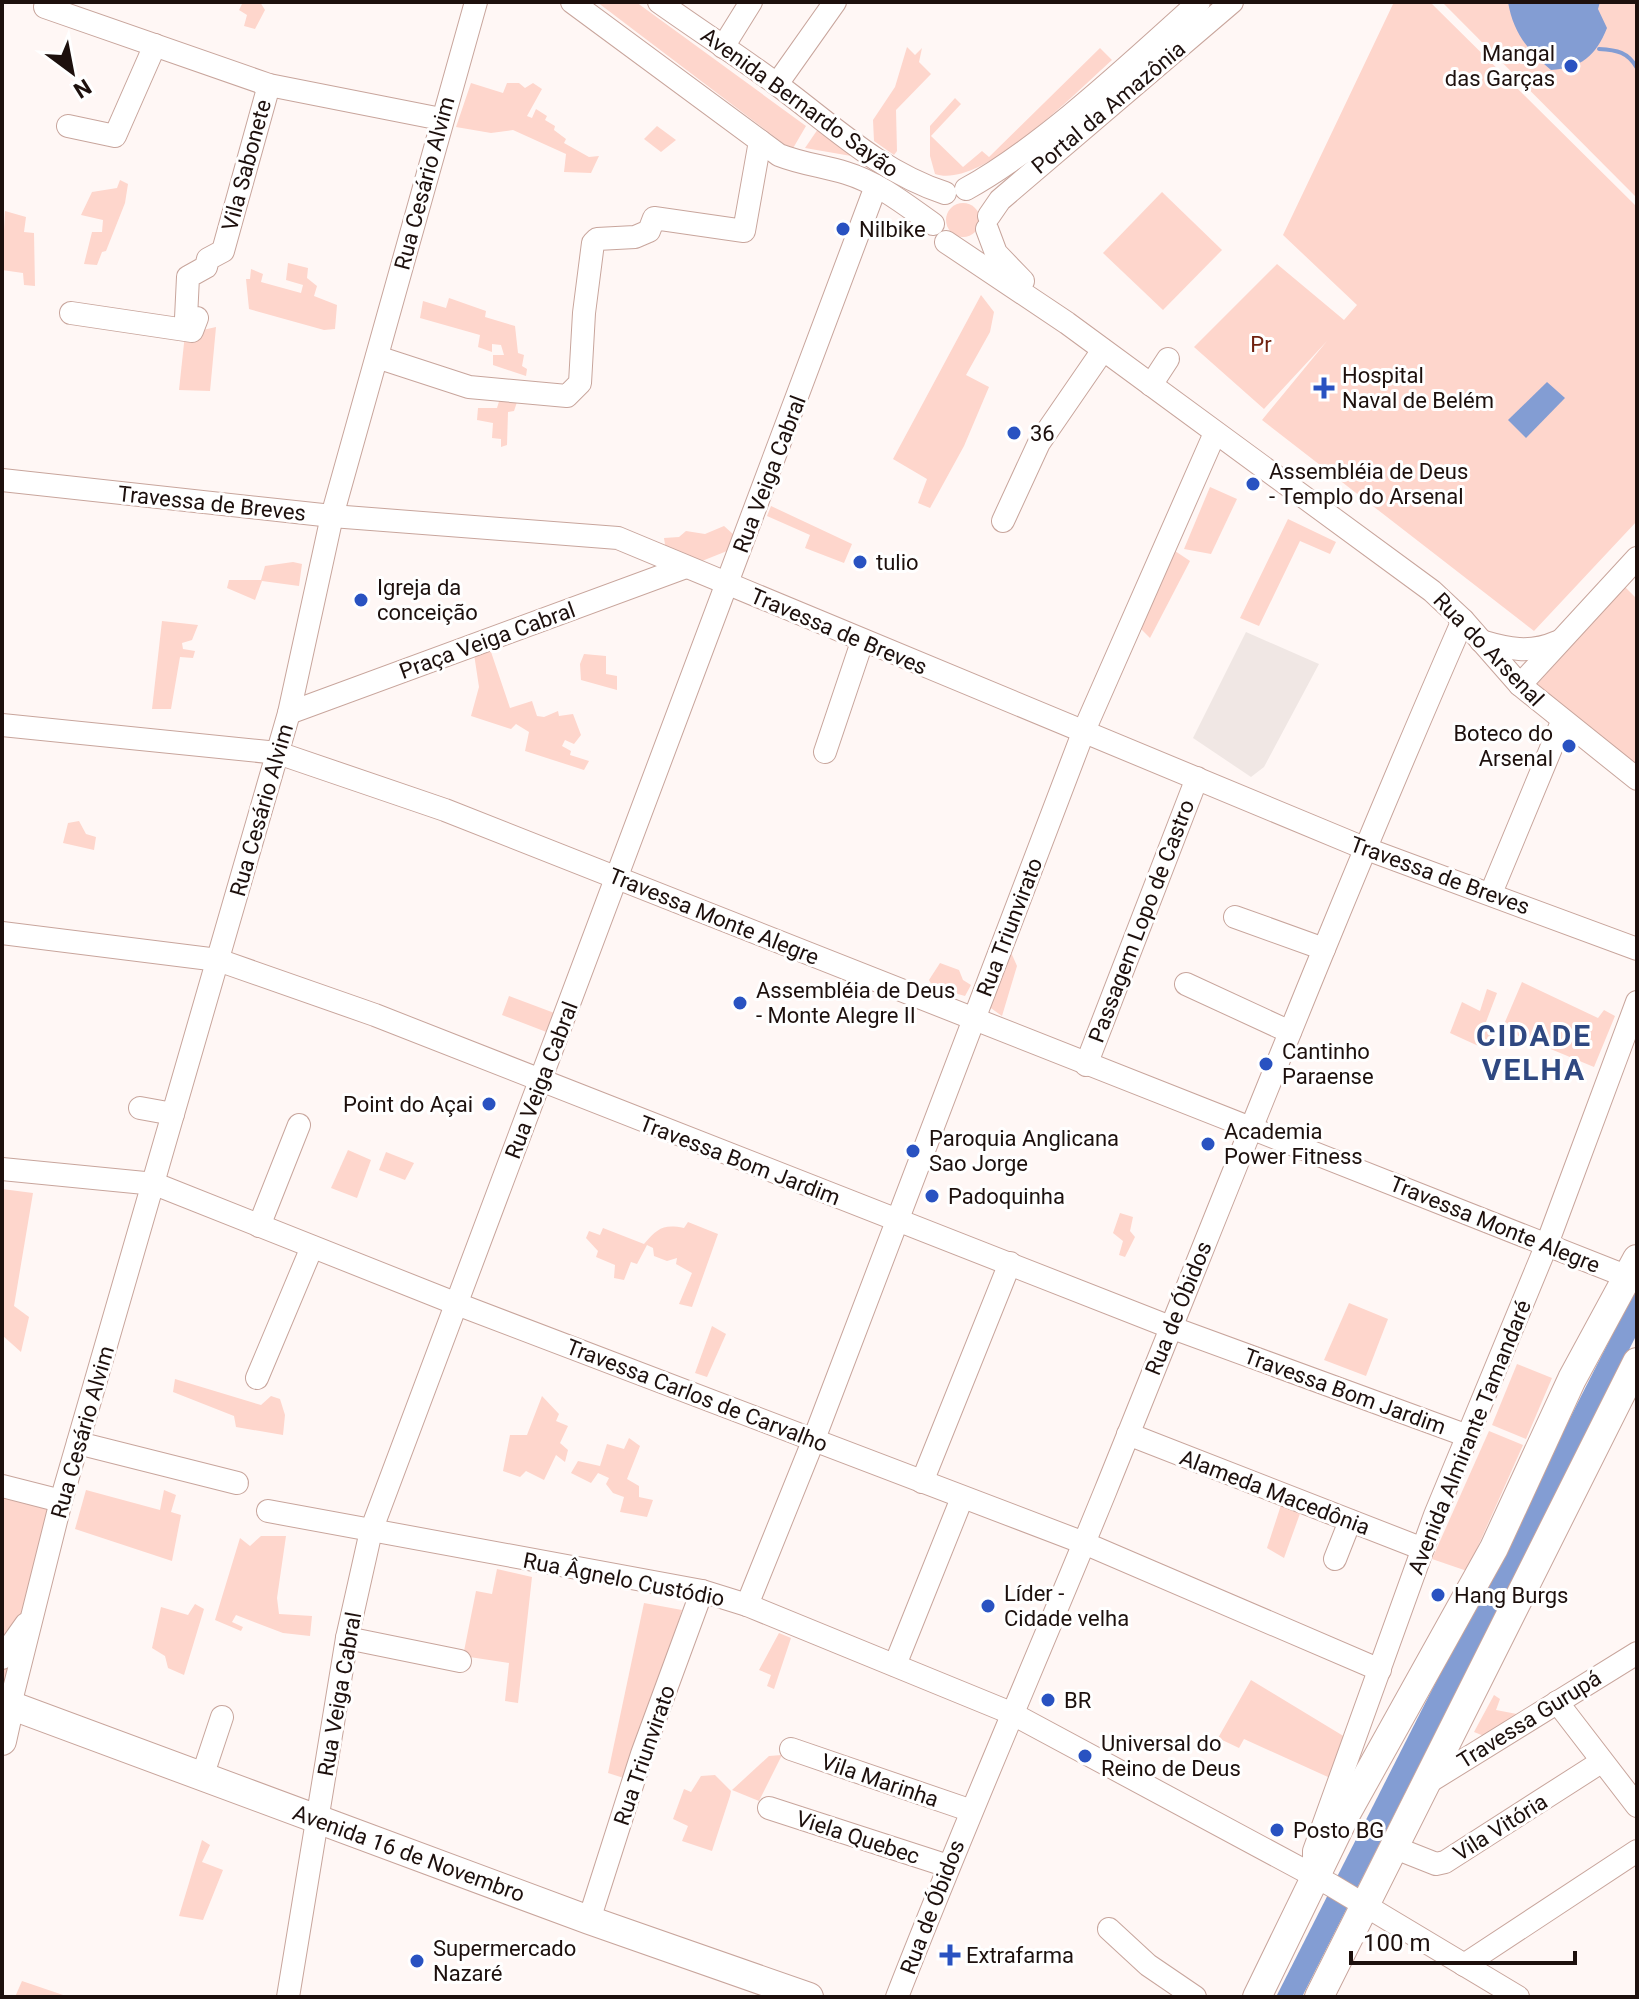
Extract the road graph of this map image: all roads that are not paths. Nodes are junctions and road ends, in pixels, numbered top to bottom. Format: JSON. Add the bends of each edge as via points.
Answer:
{"nodes":[{"id":1,"x":476,"y":2,"type":"edge"},
{"id":2,"x":572,"y":2,"type":"edge"},
{"id":3,"x":659,"y":2,"type":"edge"},
{"id":4,"x":751,"y":2,"type":"edge"},
{"id":5,"x":835,"y":2,"type":"edge"},
{"id":6,"x":1199,"y":2,"type":"edge"},
{"id":7,"x":1232,"y":2,"type":"edge"},
{"id":8,"x":45,"y":7,"type":"dead end"},
{"id":9,"x":155,"y":45,"type":"junction"},
{"id":10,"x":723,"y":47,"type":"junction"},
{"id":11,"x":777,"y":84,"type":"junction"},
{"id":12,"x":269,"y":85,"type":"junction"},
{"id":13,"x":441,"y":119,"type":"junction"},
{"id":14,"x":68,"y":126,"type":"dead end"},
{"id":15,"x":760,"y":141,"type":"junction"},
{"id":16,"x":876,"y":186,"type":"junction"},
{"id":17,"x":956,"y":191,"type":"junction"},
{"id":18,"x":988,"y":222,"type":"junction"},
{"id":19,"x":940,"y":233,"type":"junction"},
{"id":20,"x":71,"y":313,"type":"dead end"},
{"id":21,"x":1067,"y":323,"type":"junction"},
{"id":22,"x":1103,"y":350,"type":"junction"},
{"id":23,"x":377,"y":357,"type":"junction"},
{"id":24,"x":1168,"y":359,"type":"dead end"},
{"id":25,"x":1151,"y":385,"type":"junction"},
{"id":26,"x":1215,"y":433,"type":"junction"},
{"id":27,"x":2,"y":480,"type":"edge"},
{"id":28,"x":332,"y":516,"type":"junction"},
{"id":29,"x":1003,"y":521,"type":"dead end"},
{"id":30,"x":686,"y":567,"type":"junction"},
{"id":31,"x":1632,"y":573,"type":"edge"},
{"id":32,"x":727,"y":584,"type":"junction"},
{"id":33,"x":1463,"y":620,"type":"junction"},
{"id":34,"x":1481,"y":641,"type":"junction"},
{"id":35,"x":862,"y":642,"type":"junction"},
{"id":36,"x":1559,"y":642,"type":"junction"},
{"id":37,"x":1520,"y":685,"type":"junction"},
{"id":38,"x":289,"y":713,"type":"junction"},
{"id":39,"x":1562,"y":722,"type":"junction"},
{"id":40,"x":2,"y":725,"type":"edge"},
{"id":41,"x":1083,"y":733,"type":"junction"},
{"id":42,"x":825,"y":752,"type":"dead end"},
{"id":43,"x":278,"y":753,"type":"junction"},
{"id":44,"x":1197,"y":778,"type":"junction"},
{"id":45,"x":1637,"y":779,"type":"edge"},
{"id":46,"x":1364,"y":848,"type":"junction"},
{"id":47,"x":617,"y":878,"type":"junction"},
{"id":48,"x":1491,"y":893,"type":"junction"},
{"id":49,"x":1235,"y":917,"type":"dead end"},
{"id":50,"x":2,"y":933,"type":"edge"},
{"id":51,"x":1324,"y":949,"type":"junction"},
{"id":52,"x":1637,"y":949,"type":"edge"},
{"id":53,"x":218,"y":960,"type":"junction"},
{"id":54,"x":1186,"y":984,"type":"dead end"},
{"id":55,"x":1637,"y":1002,"type":"edge"},
{"id":56,"x":974,"y":1018,"type":"junction"},
{"id":57,"x":1290,"y":1032,"type":"junction"},
{"id":58,"x":1086,"y":1065,"type":"junction"},
{"id":59,"x":541,"y":1081,"type":"junction"},
{"id":60,"x":140,"y":1108,"type":"dead end"},
{"id":61,"x":173,"y":1114,"type":"junction"},
{"id":62,"x":299,"y":1125,"type":"dead end"},
{"id":63,"x":1250,"y":1127,"type":"junction"},
{"id":64,"x":2,"y":1169,"type":"edge"},
{"id":65,"x":155,"y":1184,"type":"junction"},
{"id":66,"x":898,"y":1221,"type":"junction"},
{"id":67,"x":259,"y":1226,"type":"junction"},
{"id":68,"x":1547,"y":1244,"type":"junction"},
{"id":69,"x":312,"y":1247,"type":"junction"},
{"id":70,"x":1010,"y":1263,"type":"junction"},
{"id":71,"x":1632,"y":1268,"type":"edge"},
{"id":72,"x":457,"y":1304,"type":"junction"},
{"id":73,"x":1170,"y":1327,"type":"junction"},
{"id":74,"x":1635,"y":1372,"type":"edge"},
{"id":75,"x":257,"y":1378,"type":"dead end"},
{"id":76,"x":1128,"y":1434,"type":"junction"},
{"id":77,"x":1465,"y":1435,"type":"junction"},
{"id":78,"x":814,"y":1439,"type":"junction"},
{"id":79,"x":78,"y":1443,"type":"junction"},
{"id":80,"x":922,"y":1482,"type":"junction"},
{"id":81,"x":237,"y":1483,"type":"dead end"},
{"id":82,"x":2,"y":1486,"type":"edge"},
{"id":83,"x":962,"y":1498,"type":"junction"},
{"id":84,"x":61,"y":1501,"type":"junction"},
{"id":85,"x":268,"y":1511,"type":"dead end"},
{"id":86,"x":1350,"y":1521,"type":"junction"},
{"id":87,"x":371,"y":1531,"type":"junction"},
{"id":88,"x":1084,"y":1543,"type":"junction"},
{"id":89,"x":1423,"y":1549,"type":"junction"},
{"id":90,"x":1335,"y":1559,"type":"dead end"},
{"id":91,"x":702,"y":1591,"type":"junction"},
{"id":92,"x":747,"y":1605,"type":"junction"},
{"id":93,"x":33,"y":1614,"type":"junction"},
{"id":94,"x":347,"y":1638,"type":"junction"},
{"id":95,"x":1637,"y":1653,"type":"edge"},
{"id":96,"x":2,"y":1658,"type":"edge"},
{"id":97,"x":460,"y":1661,"type":"dead end"},
{"id":98,"x":895,"y":1665,"type":"junction"},
{"id":99,"x":1380,"y":1670,"type":"junction"},
{"id":100,"x":1557,"y":1702,"type":"junction"},
{"id":101,"x":6,"y":1704,"type":"edge"},
{"id":102,"x":1011,"y":1713,"type":"junction"},
{"id":103,"x":222,"y":1717,"type":"dead end"},
{"id":104,"x":2,"y":1741,"type":"edge"},
{"id":105,"x":791,"y":1749,"type":"dead end"},
{"id":106,"x":1601,"y":1762,"type":"junction"},
{"id":107,"x":202,"y":1777,"type":"junction"},
{"id":108,"x":1422,"y":1787,"type":"junction"},
{"id":109,"x":1637,"y":1806,"type":"edge"},
{"id":110,"x":769,"y":1808,"type":"dead end"},
{"id":111,"x":969,"y":1810,"type":"junction"},
{"id":112,"x":317,"y":1820,"type":"junction"},
{"id":113,"x":1393,"y":1847,"type":"junction"},
{"id":114,"x":1637,"y":1851,"type":"edge"},
{"id":115,"x":948,"y":1866,"type":"junction"},
{"id":116,"x":1322,"y":1880,"type":"junction"},
{"id":117,"x":1361,"y":1902,"type":"junction"},
{"id":118,"x":589,"y":1920,"type":"junction"},
{"id":119,"x":1109,"y":1929,"type":"dead end"},
{"id":120,"x":1464,"y":1965,"type":"junction"},
{"id":121,"x":288,"y":1997,"type":"edge"},
{"id":122,"x":809,"y":1997,"type":"edge"},
{"id":123,"x":897,"y":1997,"type":"edge"},
{"id":124,"x":1195,"y":1997,"type":"edge"},
{"id":125,"x":1257,"y":1997,"type":"edge"},
{"id":126,"x":1319,"y":1997,"type":"edge"},
{"id":127,"x":1518,"y":1997,"type":"edge"}],
"edges":[{"from":1,"to":13,"type":"street","name":"Rua Cesário Alvim"},
{"from":2,"to":15,"type":"street","name":"Avenida Bernardo Sayão"},
{"from":3,"to":10,"type":"street","name":"Avenida Bernardo Sayão"},
{"from":4,"to":10,"type":"street"},
{"from":5,"to":11,"type":"street"},
{"from":6,"to":17,"type":"street","name":"Portal da Amazônia","via":[[992,175]]},
{"from":7,"to":18,"type":"street","name":"Portal da Amazônia","via":[[1000,200]]},
{"from":8,"to":9,"type":"street"},
{"from":9,"to":12,"type":"street"},
{"from":9,"to":14,"type":"street","via":[[115,136]]},
{"from":10,"to":11,"type":"street","name":"Avenida Bernardo Sayão"},
{"from":11,"to":17,"type":"street","name":"Avenida Bernardo Sayão","via":[[867,155],[914,183]]},
{"from":12,"to":13,"type":"street"},
{"from":12,"to":20,"type":"street","name":"Vila Sabonete","via":[[223,251],[188,277],[186,318],[197,318],[192,331]]},
{"from":13,"to":23,"type":"street","name":"Rua Cesário Alvim"},
{"from":15,"to":16,"type":"street","name":"Avenida Bernardo Sayão","via":[[807,166],[847,173]]},
{"from":15,"to":23,"type":"street","via":[[744,231],[654,218],[649,231],[638,236],[593,243],[580,383],[567,396],[469,387]]},
{"from":16,"to":19,"type":"street","name":"Avenida Bernardo Sayão"},
{"from":16,"to":32,"type":"street","name":"Rua Veiga Cabral"},
{"from":17,"to":18,"type":"street","via":[[983,199]]},
{"from":17,"to":19,"type":"street","via":[[933,211]]},
{"from":18,"to":19,"type":"street","via":[[970,244]]},
{"from":18,"to":21,"type":"street","name":"Rua do Arsenal","via":[[1004,264]]},
{"from":19,"to":21,"type":"street","name":"Rua do Arsenal"},
{"from":21,"to":22,"type":"street","name":"Rua do Arsenal"},
{"from":22,"to":25,"type":"street","name":"Rua do Arsenal"},
{"from":22,"to":29,"type":"street","via":[[1039,443]]},
{"from":23,"to":28,"type":"street","name":"Rua Cesário Alvim"},
{"from":24,"to":25,"type":"street"},
{"from":25,"to":26,"type":"street","name":"Rua do Arsenal"},
{"from":26,"to":33,"type":"street","name":"Rua do Arsenal","via":[[1432,591]]},
{"from":26,"to":41,"type":"street","name":"Rua Triunvirato"},
{"from":27,"to":28,"type":"street","name":"Travessa de Breves"},
{"from":28,"to":30,"type":"street","name":"Travessa de Breves","via":[[618,538]]},
{"from":28,"to":38,"type":"street","name":"Rua Cesário Alvim"},
{"from":30,"to":32,"type":"street","name":"Travessa de Breves"},
{"from":30,"to":38,"type":"street","name":"Praça Veiga Cabral"},
{"from":31,"to":36,"type":"street"},
{"from":32,"to":35,"type":"street","name":"Travessa de Breves"},
{"from":32,"to":47,"type":"street","name":"Rua Veiga Cabral"},
{"from":33,"to":34,"type":"street","name":"Rua do Arsenal"},
{"from":33,"to":46,"type":"street","name":"Rua de Óbidos"},
{"from":34,"to":36,"type":"street","via":[[1520,650]]},
{"from":34,"to":37,"type":"street","name":"Rua do Arsenal"},
{"from":35,"to":41,"type":"street","name":"Travessa de Breves"},
{"from":35,"to":42,"type":"street"},
{"from":36,"to":37,"type":"street"},
{"from":37,"to":39,"type":"street","name":"Rua do Arsenal"},
{"from":38,"to":43,"type":"street","name":"Rua Cesário Alvim"},
{"from":39,"to":45,"type":"street","name":"Rua do Arsenal"},
{"from":39,"to":48,"type":"street"},
{"from":40,"to":43,"type":"street","name":"Travessa Monte Alegre"},
{"from":41,"to":44,"type":"street","name":"Travessa de Breves"},
{"from":41,"to":56,"type":"street","name":"Rua Triunvirato"},
{"from":43,"to":47,"type":"street","name":"Travessa Monte Alegre","via":[[445,810]]},
{"from":43,"to":53,"type":"street","name":"Rua Cesário Alvim"},
{"from":44,"to":46,"type":"street","name":"Travessa de Breves"},
{"from":44,"to":58,"type":"street","name":"Passagem Lopo de Castro"},
{"from":46,"to":48,"type":"street","name":"Travessa de Breves"},
{"from":46,"to":51,"type":"street","name":"Rua de Óbidos"},
{"from":47,"to":56,"type":"street","name":"Travessa Monte Alegre"},
{"from":47,"to":59,"type":"street","name":"Rua Veiga Cabral"},
{"from":48,"to":52,"type":"street","name":"Travessa de Breves"},
{"from":49,"to":51,"type":"street"},
{"from":50,"to":53,"type":"street","name":"Travessa Bom Jardim"},
{"from":51,"to":57,"type":"street","name":"Rua de Óbidos"},
{"from":53,"to":59,"type":"street","name":"Travessa Bom Jardim"},
{"from":53,"to":61,"type":"street","name":"Rua Cesário Alvim"},
{"from":54,"to":57,"type":"street"},
{"from":55,"to":68,"type":"street","name":"Avenida Almirante Tamandaré"},
{"from":56,"to":58,"type":"street","name":"Travessa Monte Alegre"},
{"from":56,"to":66,"type":"street","name":"Rua Triunvirato"},
{"from":57,"to":63,"type":"street","name":"Rua de Óbidos"},
{"from":58,"to":63,"type":"street","name":"Travessa Monte Alegre"},
{"from":59,"to":66,"type":"street","name":"Travessa Bom Jardim"},
{"from":59,"to":72,"type":"street","name":"Rua Veiga Cabral"},
{"from":60,"to":61,"type":"street"},
{"from":61,"to":65,"type":"street","name":"Rua Cesário Alvim"},
{"from":62,"to":67,"type":"street"},
{"from":63,"to":68,"type":"street","name":"Travessa Monte Alegre"},
{"from":63,"to":73,"type":"street","name":"Rua de Óbidos"},
{"from":64,"to":65,"type":"street","name":"Travessa Carlos de Carvalho"},
{"from":65,"to":67,"type":"street","name":"Travessa Carlos de Carvalho"},
{"from":65,"to":79,"type":"street","name":"Rua Cesário Alvim"},
{"from":66,"to":70,"type":"street","name":"Travessa Bom Jardim"},
{"from":66,"to":78,"type":"street","name":"Rua Triunvirato"},
{"from":67,"to":69,"type":"street","name":"Travessa Carlos de Carvalho"},
{"from":68,"to":71,"type":"street","name":"Travessa Monte Alegre"},
{"from":68,"to":77,"type":"street","name":"Avenida Almirante Tamandaré"},
{"from":69,"to":72,"type":"street","name":"Travessa Carlos de Carvalho"},
{"from":69,"to":75,"type":"street"},
{"from":70,"to":73,"type":"street","name":"Travessa Bom Jardim"},
{"from":70,"to":80,"type":"street"},
{"from":71,"to":116,"type":"main road","name":"Avenida Almirante Tamandaré"},
{"from":72,"to":78,"type":"street","name":"Travessa Carlos de Carvalho"},
{"from":72,"to":87,"type":"street","name":"Rua Veiga Cabral"},
{"from":73,"to":76,"type":"street","name":"Rua de Óbidos"},
{"from":73,"to":77,"type":"street","name":"Travessa Bom Jardim"},
{"from":74,"to":108,"type":"main road"},
{"from":76,"to":86,"type":"street","name":"Alameda Macedônia"},
{"from":76,"to":88,"type":"street","name":"Rua de Óbidos"},
{"from":77,"to":89,"type":"street","name":"Avenida Almirante Tamandaré"},
{"from":78,"to":80,"type":"street","name":"Travessa Carlos de Carvalho"},
{"from":78,"to":92,"type":"street","name":"Rua Triunvirato"},
{"from":79,"to":81,"type":"street"},
{"from":79,"to":84,"type":"street","name":"Rua Cesário Alvim"},
{"from":80,"to":83,"type":"street","name":"Travessa Carlos de Carvalho"},
{"from":82,"to":84,"type":"street"},
{"from":83,"to":88,"type":"street","name":"Travessa Carlos de Carvalho"},
{"from":83,"to":98,"type":"street"},
{"from":84,"to":93,"type":"street","name":"Rua Cesário Alvim"},
{"from":85,"to":87,"type":"street","name":"Rua Âgnelo Custódio"},
{"from":86,"to":89,"type":"street","name":"Alameda Macedônia"},
{"from":86,"to":90,"type":"street"},
{"from":87,"to":91,"type":"street","name":"Rua Âgnelo Custódio"},
{"from":87,"to":94,"type":"street","name":"Rua Veiga Cabral"},
{"from":88,"to":99,"type":"street","name":"Travessa Carlos de Carvalho"},
{"from":88,"to":102,"type":"street","name":"Rua de Óbidos"},
{"from":89,"to":99,"type":"street","name":"Avenida Almirante Tamandaré"},
{"from":91,"to":92,"type":"street","name":"Rua Âgnelo Custódio"},
{"from":91,"to":118,"type":"street","name":"Rua Triunvirato"},
{"from":92,"to":98,"type":"street","name":"Rua Âgnelo Custódio"},
{"from":93,"to":96,"type":"street","name":"Rua Cesário Alvim"},
{"from":93,"to":101,"type":"street","name":"Rua Cesário Alvim"},
{"from":94,"to":97,"type":"street"},
{"from":94,"to":112,"type":"street","name":"Rua Veiga Cabral"},
{"from":95,"to":100,"type":"street","name":"Travessa Gurupá"},
{"from":98,"to":102,"type":"street","name":"Rua Âgnelo Custódio"},
{"from":99,"to":116,"type":"street","name":"Avenida Almirante Tamandaré","via":[[1314,1851]]},
{"from":100,"to":106,"type":"street"},
{"from":100,"to":108,"type":"street","name":"Travessa Gurupá"},
{"from":101,"to":104,"type":"main road"},
{"from":101,"to":107,"type":"main road","name":"Avenida 16 de Novembro"},
{"from":102,"to":111,"type":"street","name":"Rua de Óbidos"},
{"from":102,"to":116,"type":"street","name":"Rua Âgnelo Custódio"},
{"from":103,"to":107,"type":"street"},
{"from":105,"to":111,"type":"street","name":"Vila Marinha"},
{"from":106,"to":109,"type":"street"},
{"from":106,"to":113,"type":"street","name":"Vila Vitória","via":[[1445,1862],[1436,1864]]},
{"from":107,"to":112,"type":"main road","name":"Avenida 16 de Novembro"},
{"from":108,"to":113,"type":"main road"},
{"from":110,"to":115,"type":"street","name":"Viela Quebec"},
{"from":111,"to":115,"type":"street","name":"Rua de Óbidos"},
{"from":112,"to":118,"type":"main road","name":"Avenida 16 de Novembro"},
{"from":112,"to":121,"type":"street","name":"Rua Veiga Cabral"},
{"from":113,"to":117,"type":"main road"},
{"from":114,"to":120,"type":"street"},
{"from":115,"to":123,"type":"street","name":"Rua de Óbidos"},
{"from":116,"to":117,"type":"street","name":"Rua Âgnelo Custódio"},
{"from":116,"to":125,"type":"main road","name":"Avenida Almirante Tamandaré"},
{"from":117,"to":120,"type":"street","name":"Rua Âgnelo Custódio"},
{"from":117,"to":126,"type":"main road"},
{"from":118,"to":122,"type":"main road","name":"Avenida 16 de Novembro"},
{"from":119,"to":124,"type":"street","via":[[1148,1965]]},
{"from":120,"to":127,"type":"street","name":"Rua Âgnelo Custódio"}]}
